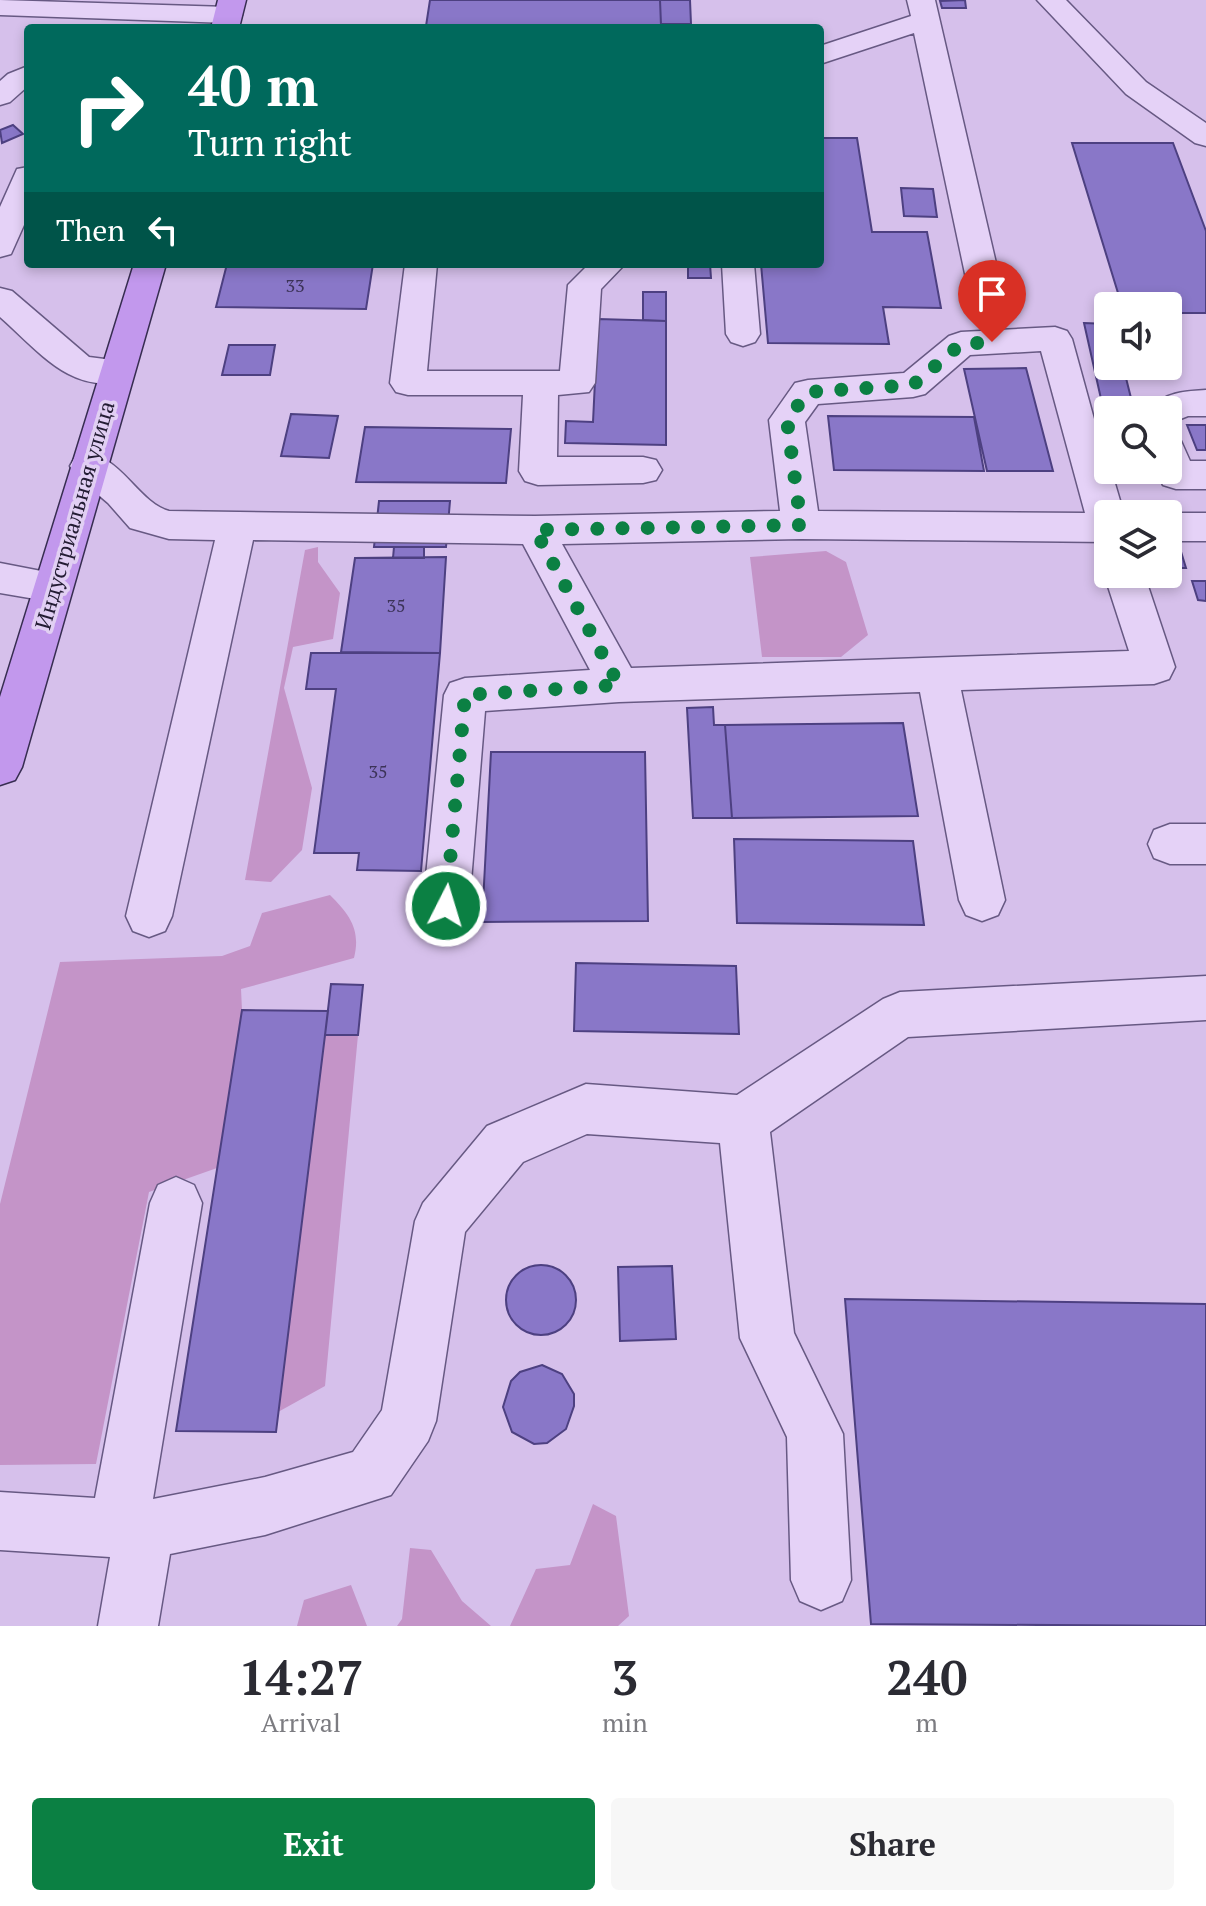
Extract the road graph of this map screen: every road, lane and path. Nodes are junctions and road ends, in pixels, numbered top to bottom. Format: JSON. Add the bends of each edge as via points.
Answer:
{"nodes":[{"id":1,"x":1051,"y":0,"type":"edge"},
{"id":2,"x":78,"y":4,"type":"edge"},
{"id":3,"x":0,"y":7,"type":"edge"},
{"id":4,"x":924,"y":10,"type":"edge"},
{"id":5,"x":228,"y":14,"type":"edge"},
{"id":6,"x":170,"y":20,"type":"edge"},
{"id":7,"x":824,"y":53,"type":"edge"},
{"id":8,"x":24,"y":77,"type":"edge"},
{"id":9,"x":0,"y":96,"type":"edge"},
{"id":10,"x":1206,"y":137,"type":"edge"},
{"id":11,"x":24,"y":186,"type":"edge"},
{"id":12,"x":0,"y":247,"type":"edge"},
{"id":13,"x":149,"y":268,"type":"edge"},
{"id":14,"x":421,"y":268,"type":"edge"},
{"id":15,"x":604,"y":268,"type":"edge"},
{"id":16,"x":738,"y":268,"type":"edge"},
{"id":17,"x":0,"y":299,"type":"edge"},
{"id":18,"x":988,"y":302,"type":"dead end"},
{"id":19,"x":743,"y":334,"type":"dead end"},
{"id":20,"x":116,"y":371,"type":"junction"},
{"id":21,"x":541,"y":383,"type":"junction"},
{"id":22,"x":1206,"y":403,"type":"edge"},
{"id":23,"x":1182,"y":404,"type":"edge"},
{"id":24,"x":88,"y":466,"type":"junction"},
{"id":25,"x":643,"y":470,"type":"dead end"},
{"id":26,"x":1182,"y":475,"type":"edge"},
{"id":27,"x":1206,"y":475,"type":"edge"},
{"id":28,"x":1100,"y":500,"type":"edge"},
{"id":29,"x":801,"y":525,"type":"junction"},
{"id":30,"x":237,"y":526,"type":"junction"},
{"id":31,"x":1094,"y":527,"type":"edge"},
{"id":32,"x":1182,"y":527,"type":"edge"},
{"id":33,"x":1206,"y":527,"type":"edge"},
{"id":34,"x":535,"y":530,"type":"junction"},
{"id":35,"x":0,"y":578,"type":"edge"},
{"id":36,"x":53,"y":587,"type":"junction"},
{"id":37,"x":1129,"y":588,"type":"edge"},
{"id":38,"x":937,"y":674,"type":"junction"},
{"id":39,"x":619,"y":685,"type":"junction"},
{"id":40,"x":0,"y":767,"type":"edge"},
{"id":41,"x":982,"y":900,"type":"dead end"},
{"id":42,"x":446,"y":906,"type":"dead end"},
{"id":43,"x":149,"y":916,"type":"dead end"},
{"id":44,"x":1206,"y":998,"type":"edge"},
{"id":45,"x":743,"y":1120,"type":"junction"},
{"id":46,"x":176,"y":1203,"type":"dead end"},
{"id":47,"x":0,"y":1521,"type":"edge"},
{"id":48,"x":132,"y":1529,"type":"junction"},
{"id":49,"x":821,"y":1580,"type":"dead end"},
{"id":50,"x":128,"y":1626,"type":"edge"}],
"edges":[{"from":1,"to":10,"type":"lane","via":[[1136,88]]},
{"from":2,"to":3,"type":"lane"},
{"from":2,"to":6,"type":"lane"},
{"from":4,"to":7,"type":"lane"},
{"from":4,"to":18,"type":"lane"},
{"from":5,"to":6,"type":"lane"},
{"from":8,"to":9,"type":"lane"},
{"from":11,"to":12,"type":"lane"},
{"from":13,"to":20,"type":"main road","name":"Индустриальная улица"},
{"from":14,"to":21,"type":"lane","via":[[408,383]]},
{"from":15,"to":21,"type":"lane","via":[[585,285],[577,383]]},
{"from":16,"to":19,"type":"lane"},
{"from":17,"to":20,"type":"lane","via":[[80,368]]},
{"from":20,"to":24,"type":"main road","name":"Индустриальная улица"},
{"from":21,"to":25,"type":"lane","via":[[538,471]]},
{"from":22,"to":23,"type":"lane"},
{"from":24,"to":30,"type":"lane","via":[[143,518],[169,525]]},
{"from":24,"to":36,"type":"main road","name":"Индустриальная улица"},
{"from":26,"to":27,"type":"lane"},
{"from":28,"to":29,"type":"lane","via":[[1055,339],[961,344],[913,385],[808,392],[787,420]]},
{"from":29,"to":31,"type":"lane"},
{"from":29,"to":34,"type":"lane"},
{"from":30,"to":34,"type":"lane"},
{"from":30,"to":43,"type":"lane"},
{"from":32,"to":33,"type":"lane"},
{"from":34,"to":39,"type":"lane"},
{"from":35,"to":36,"type":"lane"},
{"from":36,"to":40,"type":"main road","name":"Индустриальная улица"},
{"from":37,"to":38,"type":"lane","via":[[1154,667]]},
{"from":38,"to":39,"type":"lane"},
{"from":38,"to":41,"type":"lane"},
{"from":39,"to":42,"type":"lane","via":[[465,695]]},
{"from":44,"to":45,"type":"lane","via":[[900,1015]]},
{"from":45,"to":48,"type":"lane","via":[[586,1109],[505,1144],[441,1221],[408,1421],[371,1475],[265,1506]]},
{"from":45,"to":49,"type":"lane","via":[[767,1338],[815,1434]]},
{"from":46,"to":48,"type":"lane"},
{"from":47,"to":48,"type":"lane"},
{"from":48,"to":50,"type":"lane"}]}
